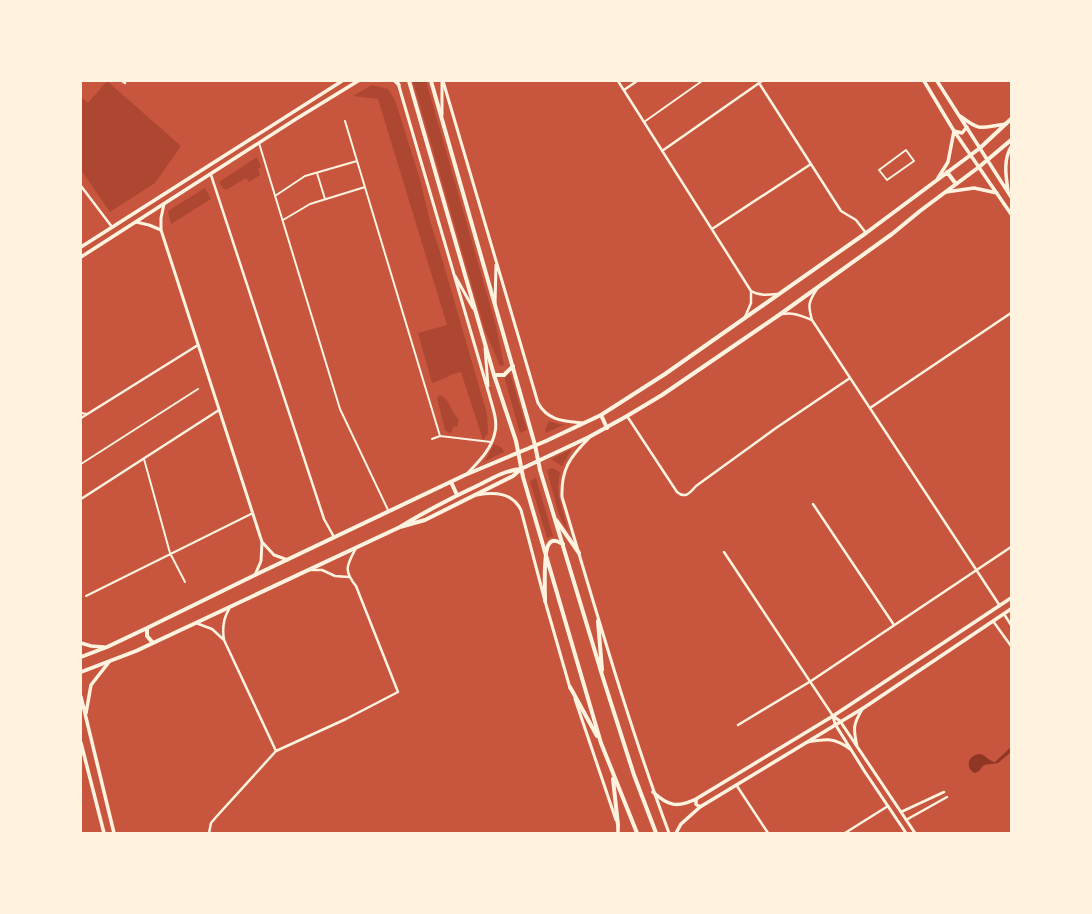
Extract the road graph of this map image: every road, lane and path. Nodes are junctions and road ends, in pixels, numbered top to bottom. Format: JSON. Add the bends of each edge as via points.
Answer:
{"nodes":[{"id":1,"x":342,"y":81,"type":"edge"},
{"id":2,"x":358,"y":81,"type":"edge"},
{"id":3,"x":409,"y":81,"type":"edge"},
{"id":4,"x":431,"y":81,"type":"edge"},
{"id":5,"x":443,"y":81,"type":"edge"},
{"id":6,"x":618,"y":81,"type":"edge"},
{"id":7,"x":637,"y":81,"type":"edge"},
{"id":8,"x":702,"y":81,"type":"edge"},
{"id":9,"x":924,"y":81,"type":"edge"},
{"id":10,"x":937,"y":81,"type":"edge"},
{"id":11,"x":397,"y":82,"type":"edge"},
{"id":12,"x":760,"y":82,"type":"edge"},
{"id":13,"x":624,"y":90,"type":"junction"},
{"id":14,"x":958,"y":114,"type":"junction"},
{"id":15,"x":1011,"y":119,"type":"edge"},
{"id":16,"x":345,"y":121,"type":"dead end"},
{"id":17,"x":442,"y":121,"type":"junction"},
{"id":18,"x":644,"y":122,"type":"junction"},
{"id":19,"x":1007,"y":124,"type":"junction"},
{"id":20,"x":967,"y":127,"type":"junction"},
{"id":21,"x":954,"y":131,"type":"junction"},
{"id":22,"x":1011,"y":140,"type":"edge"},
{"id":23,"x":259,"y":143,"type":"junction"},
{"id":24,"x":1011,"y":147,"type":"edge"},
{"id":25,"x":980,"y":148,"type":"junction"},
{"id":26,"x":906,"y":150,"type":"joint"},
{"id":27,"x":662,"y":151,"type":"junction"},
{"id":28,"x":971,"y":155,"type":"junction"},
{"id":29,"x":988,"y":160,"type":"junction"},
{"id":30,"x":357,"y":161,"type":"junction"},
{"id":31,"x":811,"y":164,"type":"junction"},
{"id":32,"x":979,"y":167,"type":"junction"},
{"id":33,"x":947,"y":172,"type":"junction"},
{"id":34,"x":317,"y":173,"type":"junction"},
{"id":35,"x":211,"y":175,"type":"junction"},
{"id":36,"x":999,"y":178,"type":"junction"},
{"id":37,"x":938,"y":179,"type":"junction"},
{"id":38,"x":956,"y":184,"type":"junction"},
{"id":39,"x":991,"y":185,"type":"junction"},
{"id":40,"x":81,"y":186,"type":"edge"},
{"id":41,"x":365,"y":188,"type":"junction"},
{"id":42,"x":945,"y":192,"type":"junction"},
{"id":43,"x":1008,"y":192,"type":"junction"},
{"id":44,"x":997,"y":193,"type":"junction"},
{"id":45,"x":275,"y":196,"type":"junction"},
{"id":46,"x":1011,"y":197,"type":"edge"},
{"id":47,"x":325,"y":199,"type":"junction"},
{"id":48,"x":164,"y":204,"type":"junction"},
{"id":49,"x":1011,"y":214,"type":"edge"},
{"id":50,"x":283,"y":221,"type":"junction"},
{"id":51,"x":136,"y":222,"type":"junction"},
{"id":52,"x":112,"y":228,"type":"junction"},
{"id":53,"x":712,"y":229,"type":"junction"},
{"id":54,"x":160,"y":230,"type":"junction"},
{"id":55,"x":866,"y":233,"type":"junction"},
{"id":56,"x":81,"y":248,"type":"edge"},
{"id":57,"x":81,"y":257,"type":"edge"},
{"id":58,"x":496,"y":262,"type":"junction"},
{"id":59,"x":452,"y":271,"type":"junction"},
{"id":60,"x":821,"y":284,"type":"junction"},
{"id":61,"x":752,"y":291,"type":"junction"},
{"id":62,"x":779,"y":294,"type":"junction"},
{"id":63,"x":495,"y":307,"type":"junction"},
{"id":64,"x":476,"y":312,"type":"junction"},
{"id":65,"x":1011,"y":313,"type":"edge"},
{"id":66,"x":779,"y":315,"type":"junction"},
{"id":67,"x":743,"y":320,"type":"junction"},
{"id":68,"x":812,"y":320,"type":"junction"},
{"id":69,"x":484,"y":341,"type":"junction"},
{"id":70,"x":198,"y":345,"type":"junction"},
{"id":71,"x":512,"y":366,"type":"junction"},
{"id":72,"x":494,"y":375,"type":"junction"},
{"id":73,"x":850,"y":378,"type":"junction"},
{"id":74,"x":198,"y":389,"type":"dead end"},
{"id":75,"x":489,"y":394,"type":"junction"},
{"id":76,"x":870,"y":408,"type":"junction"},
{"id":77,"x":219,"y":410,"type":"junction"},
{"id":78,"x":81,"y":413,"type":"edge"},
{"id":79,"x":87,"y":414,"type":"junction"},
{"id":80,"x":600,"y":415,"type":"junction"},
{"id":81,"x":627,"y":416,"type":"junction"},
{"id":82,"x":81,"y":418,"type":"edge"},
{"id":83,"x":584,"y":423,"type":"junction"},
{"id":84,"x":607,"y":428,"type":"junction"},
{"id":85,"x":440,"y":436,"type":"junction"},
{"id":86,"x":589,"y":437,"type":"junction"},
{"id":87,"x":432,"y":439,"type":"dead end"},
{"id":88,"x":492,"y":442,"type":"junction"},
{"id":89,"x":535,"y":445,"type":"junction"},
{"id":90,"x":519,"y":452,"type":"junction"},
{"id":91,"x":144,"y":459,"type":"junction"},
{"id":92,"x":537,"y":461,"type":"junction"},
{"id":93,"x":81,"y":464,"type":"edge"},
{"id":94,"x":521,"y":468,"type":"junction"},
{"id":95,"x":466,"y":475,"type":"junction"},
{"id":96,"x":451,"y":482,"type":"junction"},
{"id":97,"x":457,"y":495,"type":"junction"},
{"id":98,"x":472,"y":496,"type":"junction"},
{"id":99,"x":81,"y":499,"type":"edge"},
{"id":100,"x":813,"y":504,"type":"dead end"},
{"id":101,"x":389,"y":511,"type":"junction"},
{"id":102,"x":252,"y":513,"type":"junction"},
{"id":103,"x":554,"y":516,"type":"junction"},
{"id":104,"x":400,"y":527,"type":"junction"},
{"id":105,"x":335,"y":538,"type":"junction"},
{"id":106,"x":262,"y":542,"type":"junction"},
{"id":107,"x":563,"y":544,"type":"junction"},
{"id":108,"x":357,"y":546,"type":"junction"},
{"id":109,"x":1011,"y":546,"type":"edge"},
{"id":110,"x":546,"y":552,"type":"junction"},
{"id":111,"x":724,"y":552,"type":"dead end"},
{"id":112,"x":170,"y":553,"type":"junction"},
{"id":113,"x":579,"y":553,"type":"junction"},
{"id":114,"x":288,"y":560,"type":"junction"},
{"id":115,"x":308,"y":569,"type":"junction"},
{"id":116,"x":976,"y":570,"type":"junction"},
{"id":117,"x":255,"y":574,"type":"junction"},
{"id":118,"x":349,"y":576,"type":"junction"},
{"id":119,"x":184,"y":582,"type":"dead end"},
{"id":120,"x":86,"y":596,"type":"dead end"},
{"id":121,"x":1011,"y":598,"type":"edge"},
{"id":122,"x":545,"y":601,"type":"junction"},
{"id":123,"x":1000,"y":606,"type":"junction"},
{"id":124,"x":230,"y":607,"type":"junction"},
{"id":125,"x":1011,"y":609,"type":"edge"},
{"id":126,"x":1004,"y":614,"type":"junction"},
{"id":127,"x":598,"y":621,"type":"junction"},
{"id":128,"x":993,"y":621,"type":"junction"},
{"id":129,"x":195,"y":622,"type":"junction"},
{"id":130,"x":894,"y":625,"type":"junction"},
{"id":131,"x":1011,"y":625,"type":"edge"},
{"id":132,"x":147,"y":628,"type":"junction"},
{"id":133,"x":224,"y":640,"type":"junction"},
{"id":134,"x":153,"y":642,"type":"junction"},
{"id":135,"x":81,"y":643,"type":"edge"},
{"id":136,"x":1011,"y":646,"type":"edge"},
{"id":137,"x":107,"y":647,"type":"junction"},
{"id":138,"x":81,"y":657,"type":"edge"},
{"id":139,"x":109,"y":662,"type":"junction"},
{"id":140,"x":81,"y":672,"type":"edge"},
{"id":141,"x":896,"y":674,"type":"junction"},
{"id":142,"x":603,"y":678,"type":"junction"},
{"id":143,"x":811,"y":681,"type":"junction"},
{"id":144,"x":902,"y":682,"type":"junction"},
{"id":145,"x":570,"y":687,"type":"junction"},
{"id":146,"x":81,"y":697,"type":"edge"},
{"id":147,"x":865,"y":706,"type":"junction"},
{"id":148,"x":86,"y":714,"type":"junction"},
{"id":149,"x":833,"y":716,"type":"junction"},
{"id":150,"x":840,"y":721,"type":"junction"},
{"id":151,"x":835,"y":724,"type":"junction"},
{"id":152,"x":738,"y":725,"type":"dead end"},
{"id":153,"x":81,"y":743,"type":"edge"},
{"id":154,"x":601,"y":743,"type":"junction"},
{"id":155,"x":805,"y":743,"type":"junction"},
{"id":156,"x":857,"y":747,"type":"junction"},
{"id":157,"x":851,"y":750,"type":"junction"},
{"id":158,"x":276,"y":751,"type":"junction"},
{"id":159,"x":871,"y":768,"type":"junction"},
{"id":160,"x":865,"y":772,"type":"junction"},
{"id":161,"x":612,"y":773,"type":"junction"},
{"id":162,"x":737,"y":786,"type":"junction"},
{"id":163,"x":654,"y":792,"type":"junction"},
{"id":164,"x":944,"y":792,"type":"dead end"},
{"id":165,"x":947,"y":796,"type":"dead end"},
{"id":166,"x":696,"y":798,"type":"junction"},
{"id":167,"x":888,"y":806,"type":"junction"},
{"id":168,"x":700,"y":808,"type":"junction"},
{"id":169,"x":901,"y":812,"type":"junction"},
{"id":170,"x":906,"y":820,"type":"junction"},
{"id":171,"x":618,"y":825,"type":"junction"},
{"id":172,"x":104,"y":833,"type":"edge"},
{"id":173,"x":114,"y":833,"type":"edge"},
{"id":174,"x":209,"y":833,"type":"edge"},
{"id":175,"x":618,"y":833,"type":"edge"},
{"id":176,"x":621,"y":833,"type":"edge"},
{"id":177,"x":635,"y":833,"type":"edge"},
{"id":178,"x":656,"y":833,"type":"edge"},
{"id":179,"x":669,"y":833,"type":"edge"},
{"id":180,"x":676,"y":833,"type":"edge"},
{"id":181,"x":768,"y":833,"type":"edge"},
{"id":182,"x":845,"y":833,"type":"edge"},
{"id":183,"x":906,"y":833,"type":"edge"},
{"id":184,"x":915,"y":833,"type":"edge"}],
"edges":[{"from":1,"to":52,"type":"main road"},
{"from":2,"to":23,"type":"main road"},
{"from":3,"to":64,"type":"main road"},
{"from":4,"to":17,"type":"main road"},
{"from":5,"to":17,"type":"street"},
{"from":5,"to":58,"type":"street"},
{"from":6,"to":13,"type":"street"},
{"from":7,"to":13,"type":"street"},
{"from":8,"to":18,"type":"street"},
{"from":9,"to":21,"type":"main road"},
{"from":10,"to":14,"type":"main road"},
{"from":11,"to":59,"type":"street"},
{"from":12,"to":27,"type":"street"},
{"from":12,"to":31,"type":"street"},
{"from":13,"to":18,"type":"street"},
{"from":14,"to":19,"type":"main road","via":[[971,124],[982,128]]},
{"from":14,"to":20,"type":"main road"},
{"from":15,"to":19,"type":"main road"},
{"from":16,"to":30,"type":"street"},
{"from":17,"to":63,"type":"main road"},
{"from":18,"to":27,"type":"street"},
{"from":19,"to":25,"type":"main road"},
{"from":20,"to":21,"type":"main road","via":[[962,133]]},
{"from":20,"to":25,"type":"main road"},
{"from":21,"to":28,"type":"main road"},
{"from":21,"to":37,"type":"main road","via":[[948,162]]},
{"from":22,"to":29,"type":"main road"},
{"from":23,"to":35,"type":"main road"},
{"from":23,"to":45,"type":"street"},
{"from":24,"to":43,"type":"main road","via":[[1006,160]]},
{"from":25,"to":28,"type":"main road"},
{"from":25,"to":29,"type":"main road"},
{"from":26,"to":26,"type":"street","via":[[879,170],[887,180],[914,161]]},
{"from":27,"to":53,"type":"street"},
{"from":28,"to":32,"type":"main road"},
{"from":28,"to":33,"type":"main road"},
{"from":29,"to":32,"type":"main road"},
{"from":29,"to":36,"type":"main road"},
{"from":30,"to":34,"type":"street"},
{"from":30,"to":41,"type":"street"},
{"from":31,"to":53,"type":"street"},
{"from":31,"to":55,"type":"street","via":[[840,211],[856,220]]},
{"from":32,"to":38,"type":"main road"},
{"from":32,"to":39,"type":"main road"},
{"from":33,"to":37,"type":"main road"},
{"from":33,"to":38,"type":"main road"},
{"from":34,"to":45,"type":"street","via":[[305,176]]},
{"from":34,"to":47,"type":"street"},
{"from":35,"to":48,"type":"main road"},
{"from":35,"to":105,"type":"street","via":[[324,519]]},
{"from":36,"to":39,"type":"main road"},
{"from":36,"to":43,"type":"main road"},
{"from":37,"to":55,"type":"main road"},
{"from":38,"to":42,"type":"main road"},
{"from":39,"to":44,"type":"main road"},
{"from":40,"to":52,"type":"street"},
{"from":41,"to":47,"type":"street"},
{"from":41,"to":85,"type":"street"},
{"from":42,"to":44,"type":"main road","via":[[971,188]]},
{"from":42,"to":60,"type":"main road","via":[[892,234]]},
{"from":43,"to":46,"type":"main road"},
{"from":44,"to":49,"type":"main road"},
{"from":45,"to":50,"type":"street"},
{"from":47,"to":50,"type":"street","via":[[310,204]]},
{"from":48,"to":51,"type":"main road"},
{"from":48,"to":54,"type":"street"},
{"from":50,"to":101,"type":"street","via":[[340,409]]},
{"from":51,"to":54,"type":"street"},
{"from":51,"to":57,"type":"main road"},
{"from":52,"to":56,"type":"main road"},
{"from":53,"to":61,"type":"street"},
{"from":54,"to":70,"type":"street"},
{"from":55,"to":62,"type":"main road"},
{"from":58,"to":63,"type":"street"},
{"from":58,"to":83,"type":"street","via":[[538,403],[550,417],[560,421]]},
{"from":59,"to":64,"type":"street"},
{"from":59,"to":75,"type":"street"},
{"from":60,"to":66,"type":"main road"},
{"from":60,"to":68,"type":"street","via":[[809,305]]},
{"from":61,"to":62,"type":"street","via":[[759,294]]},
{"from":61,"to":67,"type":"street","via":[[751,303]]},
{"from":62,"to":67,"type":"main road"},
{"from":63,"to":71,"type":"main road"},
{"from":64,"to":69,"type":"main road"},
{"from":65,"to":76,"type":"street"},
{"from":66,"to":68,"type":"street","via":[[794,314]]},
{"from":66,"to":81,"type":"main road"},
{"from":67,"to":80,"type":"main road"},
{"from":68,"to":73,"type":"street"},
{"from":69,"to":72,"type":"main road"},
{"from":69,"to":75,"type":"street"},
{"from":70,"to":77,"type":"street"},
{"from":70,"to":79,"type":"street"},
{"from":71,"to":72,"type":"main road","via":[[504,375]]},
{"from":71,"to":89,"type":"main road"},
{"from":72,"to":90,"type":"main road"},
{"from":73,"to":76,"type":"street"},
{"from":73,"to":81,"type":"street","via":[[776,428],[686,495],[677,492]]},
{"from":74,"to":93,"type":"street"},
{"from":75,"to":88,"type":"street","via":[[495,420]]},
{"from":76,"to":116,"type":"street"},
{"from":77,"to":91,"type":"street"},
{"from":77,"to":102,"type":"street"},
{"from":78,"to":79,"type":"street"},
{"from":79,"to":82,"type":"street"},
{"from":80,"to":83,"type":"main road"},
{"from":80,"to":84,"type":"main road"},
{"from":81,"to":84,"type":"main road"},
{"from":83,"to":89,"type":"main road"},
{"from":84,"to":86,"type":"main road"},
{"from":85,"to":87,"type":"street"},
{"from":85,"to":88,"type":"street"},
{"from":86,"to":92,"type":"main road"},
{"from":86,"to":113,"type":"street","via":[[568,462],[562,487],[562,497]]},
{"from":88,"to":95,"type":"street","via":[[486,453]]},
{"from":89,"to":90,"type":"main road"},
{"from":89,"to":92,"type":"main road"},
{"from":90,"to":94,"type":"main road"},
{"from":90,"to":95,"type":"main road"},
{"from":91,"to":99,"type":"street"},
{"from":91,"to":112,"type":"street"},
{"from":92,"to":94,"type":"main road"},
{"from":92,"to":103,"type":"main road"},
{"from":94,"to":97,"type":"main road","via":[[511,470]]},
{"from":94,"to":98,"type":"main road","via":[[513,476]]},
{"from":94,"to":110,"type":"main road"},
{"from":95,"to":96,"type":"main road"},
{"from":96,"to":97,"type":"main road"},
{"from":96,"to":101,"type":"main road"},
{"from":97,"to":104,"type":"main road"},
{"from":98,"to":104,"type":"main road","via":[[425,520]]},
{"from":98,"to":122,"type":"street","via":[[497,493],[509,498],[519,507]]},
{"from":100,"to":130,"type":"street"},
{"from":101,"to":105,"type":"main road"},
{"from":102,"to":106,"type":"street"},
{"from":102,"to":112,"type":"street"},
{"from":103,"to":107,"type":"main road"},
{"from":103,"to":113,"type":"main road"},
{"from":104,"to":108,"type":"main road"},
{"from":105,"to":114,"type":"main road"},
{"from":106,"to":114,"type":"street","via":[[274,554]]},
{"from":106,"to":117,"type":"street","via":[[262,561]]},
{"from":107,"to":110,"type":"main road","via":[[551,542]]},
{"from":107,"to":142,"type":"main road"},
{"from":108,"to":115,"type":"main road"},
{"from":108,"to":118,"type":"street","via":[[347,569]]},
{"from":109,"to":116,"type":"street"},
{"from":110,"to":122,"type":"main road"},
{"from":110,"to":154,"type":"main road"},
{"from":111,"to":143,"type":"street"},
{"from":112,"to":119,"type":"street"},
{"from":112,"to":120,"type":"street"},
{"from":113,"to":127,"type":"street"},
{"from":114,"to":117,"type":"main road"},
{"from":115,"to":118,"type":"street","via":[[322,570],[335,576]]},
{"from":115,"to":124,"type":"main road"},
{"from":116,"to":123,"type":"street"},
{"from":116,"to":130,"type":"street"},
{"from":117,"to":132,"type":"main road"},
{"from":118,"to":158,"type":"street","via":[[356,586],[398,692]]},
{"from":121,"to":123,"type":"main road"},
{"from":122,"to":145,"type":"street"},
{"from":123,"to":141,"type":"main road"},
{"from":124,"to":129,"type":"main road"},
{"from":124,"to":133,"type":"street","via":[[222,625]]},
{"from":125,"to":126,"type":"main road"},
{"from":126,"to":128,"type":"main road"},
{"from":126,"to":131,"type":"street"},
{"from":127,"to":142,"type":"main road"},
{"from":127,"to":163,"type":"street"},
{"from":128,"to":136,"type":"street"},
{"from":128,"to":144,"type":"main road"},
{"from":129,"to":133,"type":"street","via":[[212,629]]},
{"from":129,"to":134,"type":"main road"},
{"from":130,"to":143,"type":"street"},
{"from":132,"to":134,"type":"main road","via":[[147,636]]},
{"from":132,"to":137,"type":"main road"},
{"from":133,"to":158,"type":"street"},
{"from":134,"to":139,"type":"main road"},
{"from":135,"to":137,"type":"main road"},
{"from":137,"to":138,"type":"main road"},
{"from":139,"to":140,"type":"main road"},
{"from":139,"to":148,"type":"main road","via":[[91,685]]},
{"from":141,"to":144,"type":"main road"},
{"from":141,"to":149,"type":"main road"},
{"from":142,"to":178,"type":"main road","via":[[634,775]]},
{"from":143,"to":149,"type":"street"},
{"from":143,"to":152,"type":"street"},
{"from":144,"to":147,"type":"main road"},
{"from":145,"to":154,"type":"main road"},
{"from":145,"to":171,"type":"street"},
{"from":146,"to":148,"type":"main road"},
{"from":147,"to":150,"type":"main road"},
{"from":147,"to":156,"type":"street","via":[[854,725]]},
{"from":148,"to":173,"type":"main road"},
{"from":149,"to":150,"type":"street"},
{"from":149,"to":151,"type":"street"},
{"from":149,"to":166,"type":"main road"},
{"from":150,"to":151,"type":"main road"},
{"from":150,"to":156,"type":"street"},
{"from":151,"to":155,"type":"main road"},
{"from":151,"to":157,"type":"street"},
{"from":153,"to":172,"type":"main road"},
{"from":154,"to":161,"type":"main road"},
{"from":155,"to":157,"type":"street","via":[[832,740]]},
{"from":155,"to":162,"type":"main road"},
{"from":156,"to":159,"type":"street"},
{"from":157,"to":160,"type":"street"},
{"from":158,"to":174,"type":"street","via":[[211,823]]},
{"from":159,"to":160,"type":"street"},
{"from":159,"to":169,"type":"street"},
{"from":160,"to":167,"type":"street"},
{"from":161,"to":171,"type":"main road"},
{"from":161,"to":177,"type":"main road"},
{"from":162,"to":168,"type":"main road"},
{"from":162,"to":181,"type":"street"},
{"from":163,"to":166,"type":"main road","via":[[663,801],[672,804],[681,805]]},
{"from":163,"to":179,"type":"street"},
{"from":164,"to":169,"type":"street"},
{"from":165,"to":170,"type":"street"},
{"from":166,"to":168,"type":"main road","via":[[696,804]]},
{"from":167,"to":182,"type":"street"},
{"from":167,"to":183,"type":"street"},
{"from":168,"to":180,"type":"main road","via":[[681,824]]},
{"from":169,"to":170,"type":"street"},
{"from":170,"to":184,"type":"street"},
{"from":171,"to":175,"type":"main road"},
{"from":171,"to":176,"type":"street"}]}
